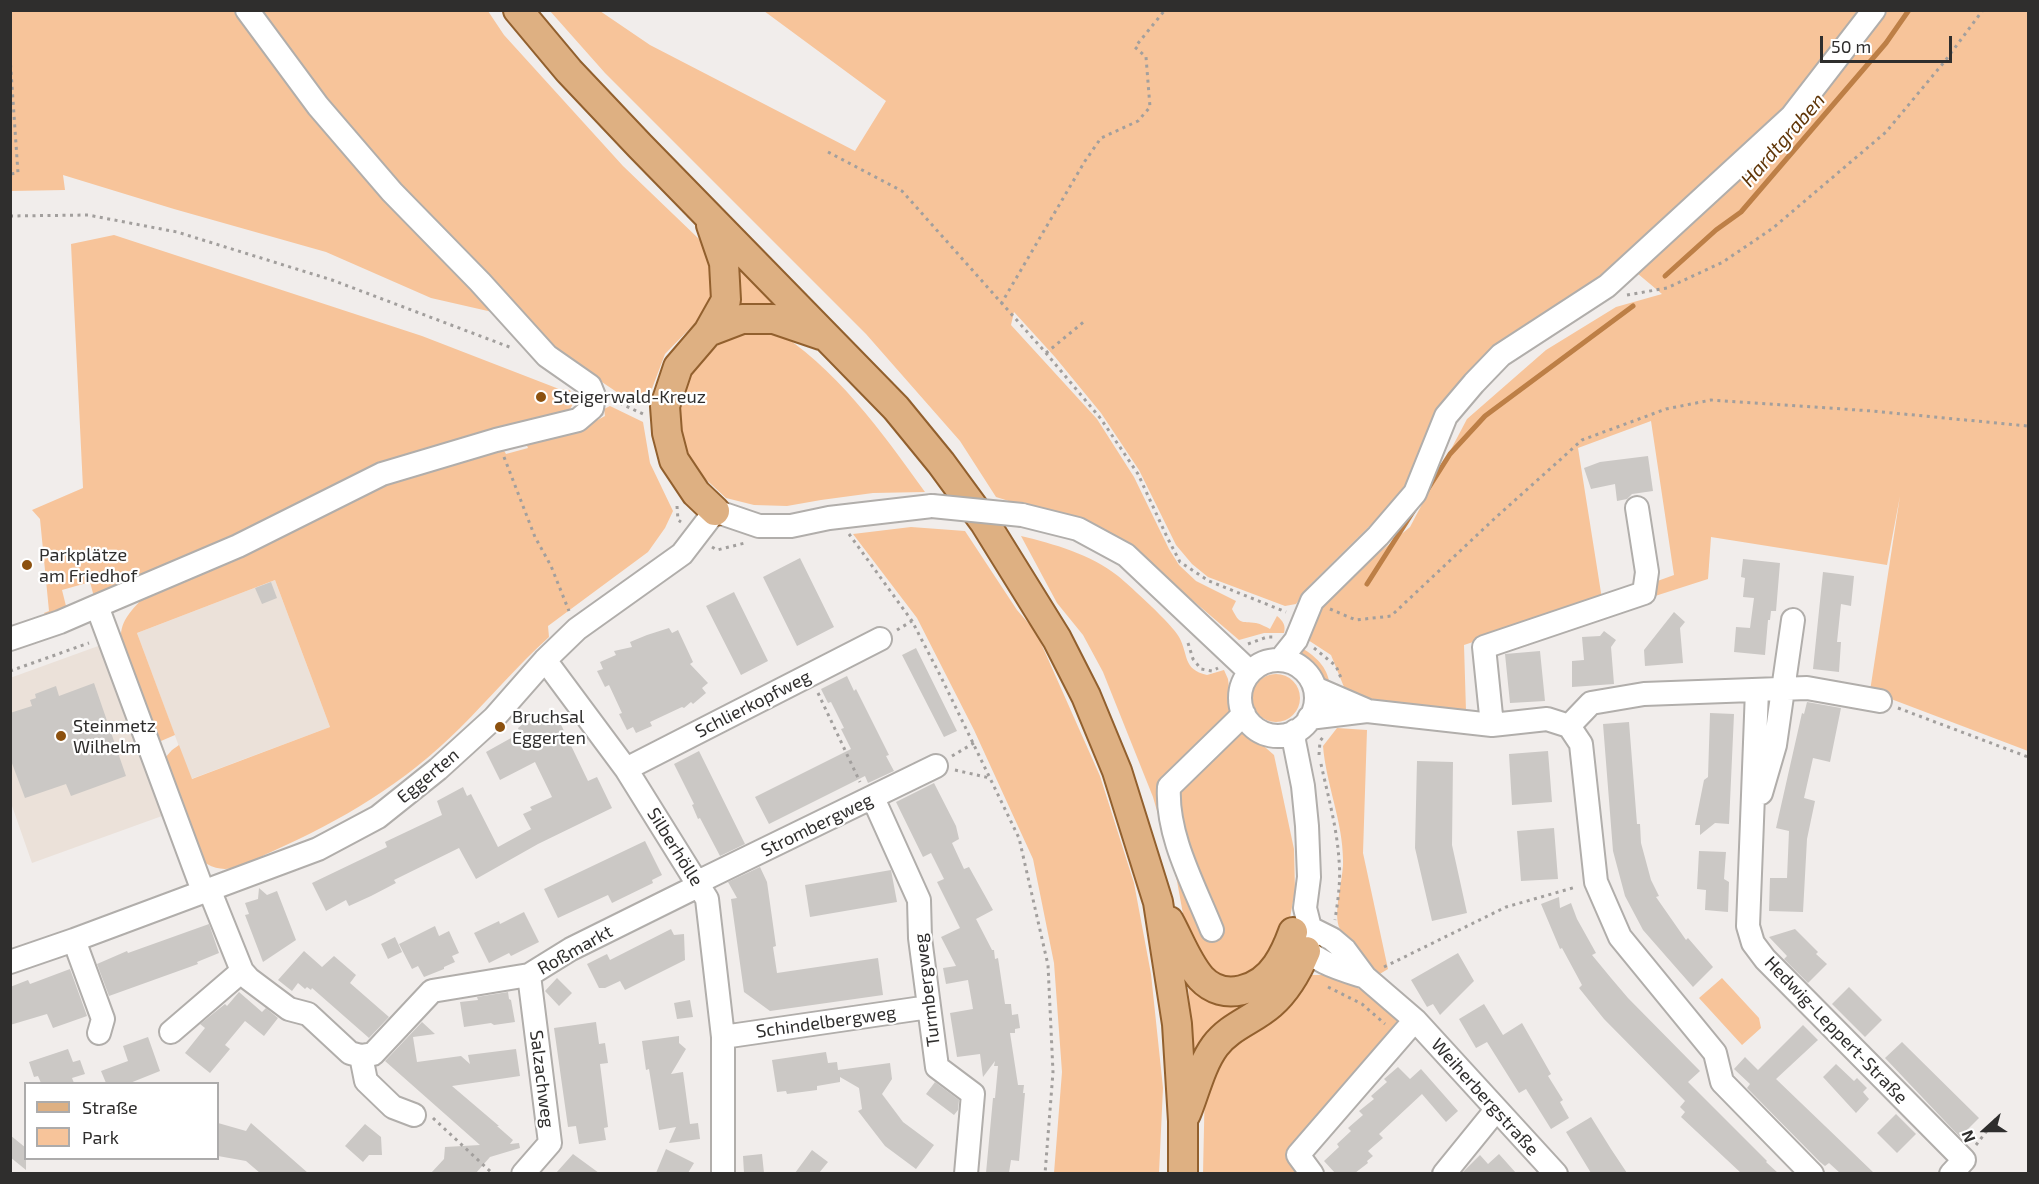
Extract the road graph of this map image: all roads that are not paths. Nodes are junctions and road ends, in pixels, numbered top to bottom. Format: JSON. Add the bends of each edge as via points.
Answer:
{"nodes":[{"id":1,"x":247,"y":10,"type":"edge"},
{"id":2,"x":518,"y":10,"type":"edge"},
{"id":3,"x":1874,"y":10,"type":"edge"},
{"id":4,"x":708,"y":216,"type":"junction"},
{"id":5,"x":708,"y":332,"type":"junction"},
{"id":6,"x":828,"y":337,"type":"junction"},
{"id":7,"x":1637,"y":508,"type":"dead end"},
{"id":8,"x":715,"y":511,"type":"junction"},
{"id":9,"x":97,"y":606,"type":"junction"},
{"id":10,"x":1793,"y":620,"type":"dead end"},
{"id":11,"x":10,"y":639,"type":"edge"},
{"id":12,"x":880,"y":639,"type":"dead end"},
{"id":13,"x":1296,"y":640,"type":"junction"},
{"id":14,"x":545,"y":660,"type":"junction"},
{"id":15,"x":1280,"y":660,"type":"junction"},
{"id":16,"x":1301,"y":668,"type":"junction"},
{"id":17,"x":1250,"y":672,"type":"junction"},
{"id":18,"x":1315,"y":688,"type":"junction"},
{"id":19,"x":1784,"y":689,"type":"junction"},
{"id":20,"x":1757,"y":690,"type":"junction"},
{"id":21,"x":1880,"y":702,"type":"road end"},
{"id":22,"x":1338,"y":706,"type":"junction"},
{"id":23,"x":1244,"y":714,"type":"junction"},
{"id":24,"x":1302,"y":725,"type":"junction"},
{"id":25,"x":1492,"y":725,"type":"junction"},
{"id":26,"x":1569,"y":726,"type":"junction"},
{"id":27,"x":1273,"y":735,"type":"junction"},
{"id":28,"x":936,"y":766,"type":"road end"},
{"id":29,"x":626,"y":769,"type":"junction"},
{"id":30,"x":871,"y":799,"type":"junction"},
{"id":31,"x":1752,"y":826,"type":"junction"},
{"id":32,"x":1306,"y":834,"type":"junction"},
{"id":33,"x":699,"y":884,"type":"junction"},
{"id":34,"x":206,"y":890,"type":"junction"},
{"id":35,"x":1158,"y":902,"type":"junction"},
{"id":36,"x":1304,"y":929,"type":"junction"},
{"id":37,"x":1212,"y":930,"type":"dead end"},
{"id":38,"x":74,"y":940,"type":"junction"},
{"id":39,"x":10,"y":962,"type":"edge"},
{"id":40,"x":242,"y":971,"type":"junction"},
{"id":41,"x":529,"y":975,"type":"junction"},
{"id":42,"x":929,"y":1007,"type":"junction"},
{"id":43,"x":1415,"y":1020,"type":"junction"},
{"id":44,"x":171,"y":1032,"type":"dead end"},
{"id":45,"x":99,"y":1033,"type":"dead end"},
{"id":46,"x":723,"y":1037,"type":"junction"},
{"id":47,"x":361,"y":1056,"type":"junction"},
{"id":48,"x":1496,"y":1110,"type":"junction"},
{"id":49,"x":414,"y":1115,"type":"road end"},
{"id":50,"x":1183,"y":1121,"type":"junction"},
{"id":51,"x":1958,"y":1167,"type":"edge"},
{"id":52,"x":523,"y":1173,"type":"edge"},
{"id":53,"x":723,"y":1173,"type":"edge"},
{"id":54,"x":966,"y":1173,"type":"edge"},
{"id":55,"x":1183,"y":1173,"type":"edge"},
{"id":56,"x":1312,"y":1173,"type":"edge"},
{"id":57,"x":1444,"y":1173,"type":"edge"},
{"id":58,"x":1556,"y":1173,"type":"edge"},
{"id":59,"x":1812,"y":1173,"type":"edge"}],
"edges":[{"from":1,"to":9,"type":"street","via":[[318,106],[392,192],[547,356],[590,386],[594,396],[592,408],[578,420],[382,474],[238,546]]},
{"from":2,"to":4,"type":"main road","via":[[570,71]]},
{"from":3,"to":13,"type":"street","via":[[1792,116],[1607,286],[1501,355],[1474,383],[1446,416],[1415,493],[1308,610]]},
{"from":4,"to":5,"type":"main road","via":[[724,262],[726,300]]},
{"from":4,"to":6,"type":"main road"},
{"from":5,"to":6,"type":"main road","via":[[742,319],[774,319]]},
{"from":5,"to":8,"type":"main road","via":[[678,367],[665,406],[675,460],[696,494]]},
{"from":6,"to":35,"type":"main road","via":[[896,408],[941,463],[986,524],[1057,639],[1117,771]]},
{"from":7,"to":25,"type":"street","via":[[1647,572],[1644,593],[1484,647]]},
{"from":8,"to":14,"type":"street","name":"Eggerten","via":[[682,554],[577,629]]},
{"from":8,"to":17,"type":"street","bridge":true,"via":[[759,526],[791,526],[932,506],[1022,515],[1078,530],[1126,555]]},
{"from":9,"to":11,"type":"street"},
{"from":9,"to":34,"type":"street"},
{"from":10,"to":19,"type":"street","name":"Hedwig-Leppert-Straße"},
{"from":12,"to":29,"type":"street","name":"Schlierkopfweg"},
{"from":13,"to":15,"type":"street"},
{"from":13,"to":16,"type":"street"},
{"from":14,"to":29,"type":"street","name":"Silberhölle"},
{"from":14,"to":34,"type":"street","name":"Eggerten","via":[[494,718],[438,770],[378,817],[318,849]]},
{"from":15,"to":16,"type":"street"},
{"from":15,"to":17,"type":"street","via":[[1269,661]]},
{"from":16,"to":18,"type":"street"},
{"from":17,"to":23,"type":"street","via":[[1242,683]]},
{"from":18,"to":22,"type":"street"},
{"from":18,"to":24,"type":"street","via":[[1316,701]]},
{"from":19,"to":20,"type":"street"},
{"from":19,"to":21,"type":"street","via":[[1807,688]]},
{"from":19,"to":31,"type":"street","name":"Hedwig-Leppert-Straße","via":[[1775,745]]},
{"from":20,"to":26,"type":"street","via":[[1644,693],[1591,703]]},
{"from":20,"to":31,"type":"street","name":"Hedwig-Leppert-Straße"},
{"from":22,"to":24,"type":"street"},
{"from":22,"to":25,"type":"street"},
{"from":23,"to":27,"type":"street","via":[[1260,731]]},
{"from":23,"to":37,"type":"street","via":[[1168,787],[1172,830]]},
{"from":24,"to":27,"type":"street","via":[[1283,735]]},
{"from":24,"to":32,"type":"street","via":[[1294,741],[1303,786]]},
{"from":25,"to":26,"type":"street","via":[[1547,719]]},
{"from":26,"to":59,"type":"street","via":[[1581,744],[1596,882],[1620,937],[1715,1053],[1722,1082]]},
{"from":27,"to":32,"type":"street"},
{"from":28,"to":30,"type":"street","name":"Strombergweg"},
{"from":29,"to":33,"type":"street","name":"Silberhölle"},
{"from":30,"to":33,"type":"street","name":"Strombergweg"},
{"from":30,"to":42,"type":"street","name":"Turmbergweg","via":[[919,900]]},
{"from":31,"to":51,"type":"street","name":"Hedwig-Leppert-Straße","via":[[1748,926],[1753,943]]},
{"from":32,"to":36,"type":"street","via":[[1309,876]]},
{"from":33,"to":41,"type":"street","name":"Roßmarkt","via":[[571,949]]},
{"from":33,"to":46,"type":"street","name":"Silberhölle","via":[[707,899]]},
{"from":34,"to":38,"type":"street","name":"Eggerten"},
{"from":34,"to":40,"type":"street"},
{"from":35,"to":36,"type":"main road","via":[[1202,980],[1226,992],[1238,992],[1262,982]]},
{"from":35,"to":50,"type":"main road","via":[[1177,1024]]},
{"from":36,"to":43,"type":"street","name":"Weiherbergstraße","via":[[1325,963],[1377,974]]},
{"from":36,"to":50,"type":"main road","via":[[1299,968],[1271,1005],[1235,1027],[1215,1047]]},
{"from":38,"to":39,"type":"street","name":"Eggerten"},
{"from":38,"to":45,"type":"street","via":[[102,1020]]},
{"from":40,"to":44,"type":"street"},
{"from":40,"to":47,"type":"street","via":[[289,1009],[308,1014],[350,1053]]},
{"from":41,"to":47,"type":"street","name":"Roßmarkt","via":[[432,991],[373,1054]]},
{"from":41,"to":52,"type":"street","name":"Salzachweg","via":[[550,1143]]},
{"from":42,"to":46,"type":"street","name":"Schindelbergweg"},
{"from":42,"to":54,"type":"street","name":"Turmbergweg","via":[[937,1067],[973,1094]]},
{"from":43,"to":48,"type":"street","name":"Weiherbergstraße"},
{"from":43,"to":56,"type":"street","via":[[1298,1155]]},
{"from":46,"to":53,"type":"street","name":"Silberhölle"},
{"from":47,"to":49,"type":"street","via":[[366,1081],[393,1107]]},
{"from":48,"to":57,"type":"street"},
{"from":48,"to":58,"type":"street","name":"Weiherbergstraße"},
{"from":50,"to":55,"type":"main road"}]}
